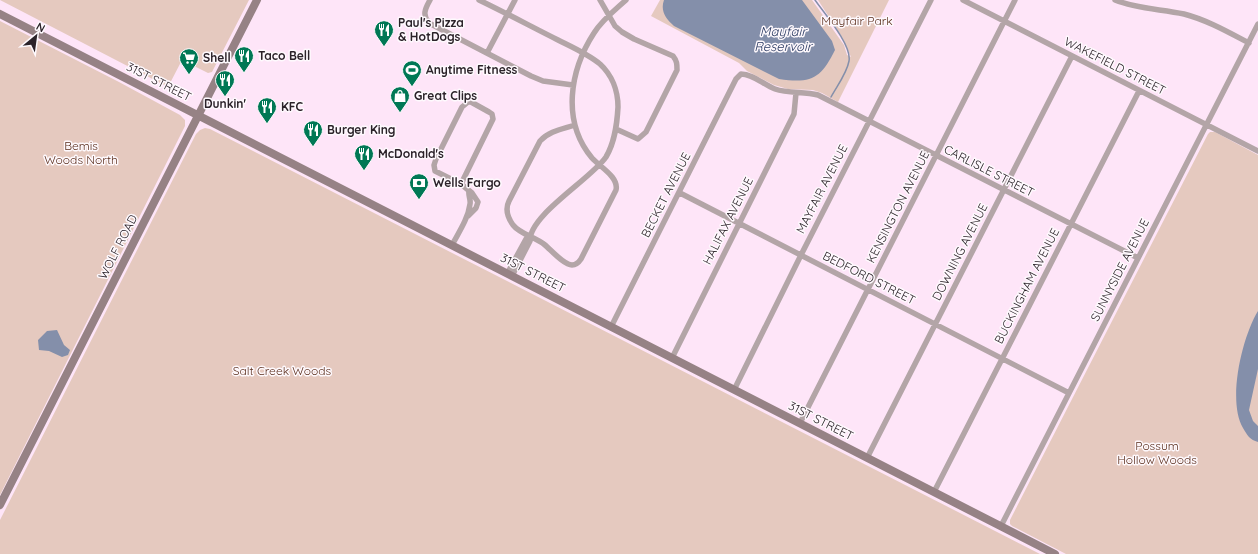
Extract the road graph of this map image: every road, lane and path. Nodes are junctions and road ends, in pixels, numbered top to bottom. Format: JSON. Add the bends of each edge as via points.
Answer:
{"nodes":[{"id":1,"x":257,"y":0,"type":"edge"},
{"id":2,"x":430,"y":0,"type":"edge"},
{"id":3,"x":480,"y":0,"type":"edge"},
{"id":4,"x":516,"y":0,"type":"edge"},
{"id":5,"x":600,"y":0,"type":"edge"},
{"id":6,"x":626,"y":0,"type":"edge"},
{"id":7,"x":931,"y":0,"type":"edge"},
{"id":8,"x":963,"y":0,"type":"edge"},
{"id":9,"x":1015,"y":0,"type":"edge"},
{"id":10,"x":1115,"y":0,"type":"edge"},
{"id":11,"x":0,"y":14,"type":"edge"},
{"id":12,"x":508,"y":14,"type":"junction"},
{"id":13,"x":609,"y":17,"type":"junction"},
{"id":14,"x":1004,"y":21,"type":"junction"},
{"id":15,"x":1258,"y":24,"type":"edge"},
{"id":16,"x":1249,"y":43,"type":"junction"},
{"id":17,"x":487,"y":53,"type":"junction"},
{"id":18,"x":583,"y":53,"type":"junction"},
{"id":19,"x":1072,"y":56,"type":"junction"},
{"id":20,"x":741,"y":74,"type":"joint"},
{"id":21,"x":572,"y":85,"type":"junction"},
{"id":22,"x":1139,"y":91,"type":"junction"},
{"id":23,"x":796,"y":93,"type":"junction"},
{"id":24,"x":199,"y":116,"type":"junction"},
{"id":25,"x":869,"y":121,"type":"junction"},
{"id":26,"x":575,"y":125,"type":"junction"},
{"id":27,"x":1207,"y":125,"type":"junction"},
{"id":28,"x":616,"y":129,"type":"junction"},
{"id":29,"x":1258,"y":151,"type":"edge"},
{"id":30,"x":936,"y":156,"type":"junction"},
{"id":31,"x":599,"y":165,"type":"junction"},
{"id":32,"x":461,"y":184,"type":"junction"},
{"id":33,"x":1003,"y":190,"type":"junction"},
{"id":34,"x":680,"y":193,"type":"junction"},
{"id":35,"x":738,"y":223,"type":"junction"},
{"id":36,"x":1071,"y":224,"type":"junction"},
{"id":37,"x":530,"y":236,"type":"junction"},
{"id":38,"x":452,"y":245,"type":"junction"},
{"id":39,"x":801,"y":255,"type":"junction"},
{"id":40,"x":1138,"y":258,"type":"junction"},
{"id":41,"x":510,"y":275,"type":"junction"},
{"id":42,"x":868,"y":290,"type":"junction"},
{"id":43,"x":936,"y":325,"type":"junction"},
{"id":44,"x":611,"y":327,"type":"junction"},
{"id":45,"x":672,"y":358,"type":"junction"},
{"id":46,"x":1002,"y":359,"type":"junction"},
{"id":47,"x":734,"y":390,"type":"junction"},
{"id":48,"x":1069,"y":393,"type":"junction"},
{"id":49,"x":800,"y":424,"type":"junction"},
{"id":50,"x":867,"y":458,"type":"junction"},
{"id":51,"x":934,"y":492,"type":"junction"},
{"id":52,"x":0,"y":505,"type":"edge"},
{"id":53,"x":1000,"y":526,"type":"junction"},
{"id":54,"x":1051,"y":553,"type":"edge"}],
"edges":[{"from":1,"to":24,"type":"main road","name":"WOLF ROAD"},
{"from":2,"to":17,"type":"street","via":[[425,10],[425,18],[429,23]]},
{"from":3,"to":12,"type":"street"},
{"from":4,"to":12,"type":"street"},
{"from":5,"to":13,"type":"street"},
{"from":6,"to":13,"type":"street"},
{"from":7,"to":25,"type":"street","name":"MAYFAIR AVENUE"},
{"from":8,"to":14,"type":"street","name":"WAKEFIELD STREET"},
{"from":9,"to":14,"type":"street","name":"KENSINGTON AVENUE"},
{"from":10,"to":16,"type":"street","via":[[1137,7],[1200,19]]},
{"from":11,"to":24,"type":"main road","name":"31ST STREET"},
{"from":12,"to":17,"type":"street"},
{"from":12,"to":18,"type":"street"},
{"from":13,"to":18,"type":"street","via":[[594,32]]},
{"from":13,"to":28,"type":"street","via":[[622,32],[673,56],[677,60],[678,70],[646,132],[638,139]]},
{"from":14,"to":19,"type":"street","name":"WAKEFIELD STREET"},
{"from":14,"to":30,"type":"street","name":"KENSINGTON AVENUE"},
{"from":15,"to":16,"type":"street","name":"SUNNYSIDE AVENUE"},
{"from":16,"to":27,"type":"street","name":"SUNNYSIDE AVENUE"},
{"from":17,"to":21,"type":"street","via":[[543,81]]},
{"from":18,"to":21,"type":"street"},
{"from":18,"to":28,"type":"street","via":[[600,64],[616,89]]},
{"from":19,"to":22,"type":"street","name":"WAKEFIELD STREET"},
{"from":19,"to":33,"type":"street","name":"DOWNING AVENUE"},
{"from":20,"to":23,"type":"street","name":"CARLISLE STREET","via":[[778,90]]},
{"from":20,"to":34,"type":"street","name":"BECKET AVENUE","via":[[736,79]]},
{"from":21,"to":26,"type":"street"},
{"from":22,"to":27,"type":"street","name":"WAKEFIELD STREET"},
{"from":22,"to":36,"type":"street","name":"BUCKINGHAM AVENUE"},
{"from":23,"to":25,"type":"street","name":"CARLISLE STREET","via":[[818,95]]},
{"from":23,"to":35,"type":"street","name":"HALIFAX AVENUE","via":[[794,114]]},
{"from":24,"to":38,"type":"main road","name":"31ST STREET"},
{"from":24,"to":52,"type":"main road","name":"WOLF ROAD"},
{"from":25,"to":30,"type":"street","name":"CARLISLE STREET"},
{"from":25,"to":39,"type":"street","name":"MAYFAIR AVENUE"},
{"from":26,"to":31,"type":"street","via":[[586,149]]},
{"from":26,"to":37,"type":"street","via":[[557,131],[540,141],[508,204],[507,213],[511,223]]},
{"from":27,"to":29,"type":"street","name":"WAKEFIELD STREET"},
{"from":27,"to":40,"type":"street","name":"SUNNYSIDE AVENUE"},
{"from":28,"to":31,"type":"street","via":[[610,147]]},
{"from":30,"to":33,"type":"street","name":"CARLISLE STREET"},
{"from":30,"to":42,"type":"street","name":"KENSINGTON AVENUE"},
{"from":31,"to":37,"type":"street","via":[[550,208]]},
{"from":31,"to":37,"type":"street","via":[[617,186],[579,263],[573,266],[567,264],[544,244]]},
{"from":32,"to":32,"type":"street","via":[[494,119],[490,112],[471,102],[462,107],[434,165],[435,171]]},
{"from":32,"to":38,"type":"street","via":[[476,197],[478,203]]},
{"from":33,"to":36,"type":"street","name":"CARLISLE STREET"},
{"from":33,"to":43,"type":"street","name":"DOWNING AVENUE"},
{"from":34,"to":35,"type":"street","name":"BEDFORD STREET"},
{"from":34,"to":44,"type":"street","name":"BECKET AVENUE"},
{"from":35,"to":39,"type":"street","name":"BEDFORD STREET"},
{"from":35,"to":45,"type":"street","name":"HALIFAX AVENUE"},
{"from":36,"to":40,"type":"street","name":"CARLISLE STREET"},
{"from":36,"to":46,"type":"street","name":"BUCKINGHAM AVENUE"},
{"from":37,"to":41,"type":"street","via":[[530,241]]},
{"from":38,"to":41,"type":"main road","name":"31ST STREET"},
{"from":39,"to":42,"type":"street","name":"BEDFORD STREET"},
{"from":39,"to":47,"type":"street","name":"MAYFAIR AVENUE"},
{"from":40,"to":48,"type":"street","name":"SUNNYSIDE AVENUE"},
{"from":41,"to":44,"type":"main road","name":"31ST STREET"},
{"from":42,"to":43,"type":"street","name":"BEDFORD STREET"},
{"from":42,"to":49,"type":"street","name":"KENSINGTON AVENUE"},
{"from":43,"to":46,"type":"street","name":"BEDFORD STREET"},
{"from":43,"to":50,"type":"street","name":"DOWNING AVENUE"},
{"from":44,"to":45,"type":"main road","name":"31ST STREET"},
{"from":45,"to":47,"type":"main road","name":"31ST STREET"},
{"from":46,"to":48,"type":"street","name":"BEDFORD STREET"},
{"from":46,"to":51,"type":"street","name":"BUCKINGHAM AVENUE"},
{"from":47,"to":49,"type":"main road","name":"31ST STREET"},
{"from":48,"to":53,"type":"street","name":"SUNNYSIDE AVENUE"},
{"from":49,"to":50,"type":"main road","name":"31ST STREET"},
{"from":50,"to":51,"type":"main road","name":"31ST STREET"},
{"from":51,"to":53,"type":"main road","name":"31ST STREET"},
{"from":53,"to":54,"type":"main road","name":"31ST STREET"}]}
